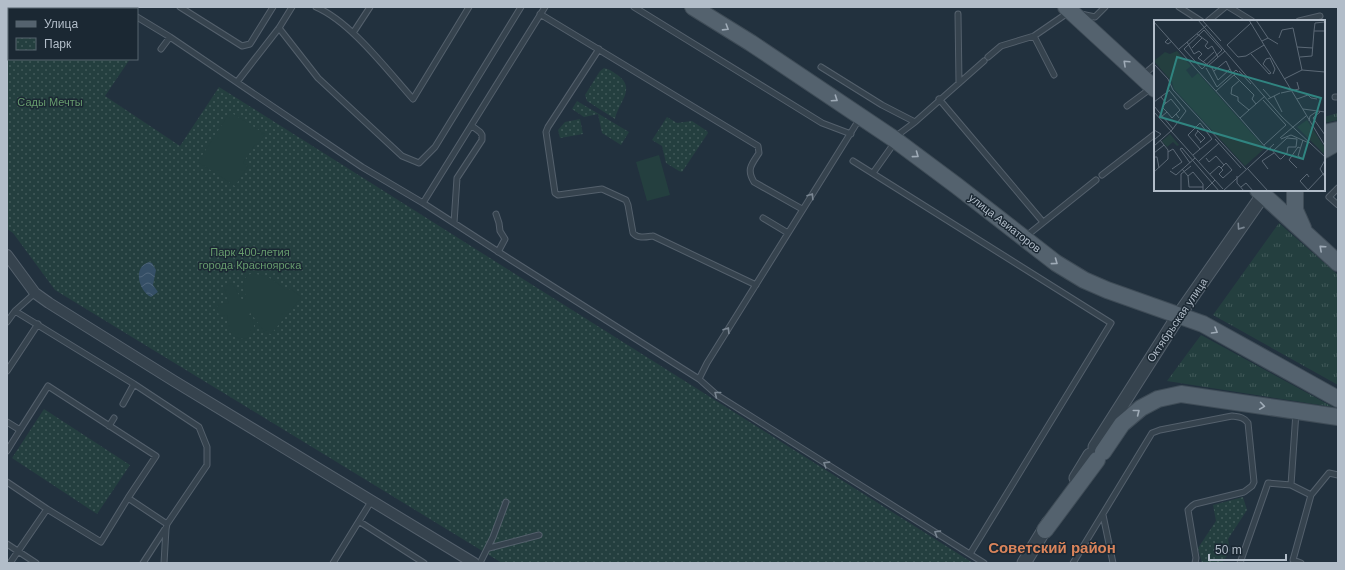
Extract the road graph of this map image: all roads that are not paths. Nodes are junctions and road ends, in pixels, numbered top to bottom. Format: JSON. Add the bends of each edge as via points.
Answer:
{"nodes":[{"id":1,"x":180,"y":7,"type":"edge"},
{"id":2,"x":273,"y":7,"type":"edge"},
{"id":3,"x":292,"y":7,"type":"edge"},
{"id":4,"x":316,"y":7,"type":"edge"},
{"id":5,"x":370,"y":7,"type":"edge"},
{"id":6,"x":469,"y":7,"type":"edge"},
{"id":7,"x":520,"y":7,"type":"edge"},
{"id":8,"x":545,"y":7,"type":"edge"},
{"id":9,"x":634,"y":7,"type":"edge"},
{"id":10,"x":693,"y":7,"type":"edge"},
{"id":11,"x":1105,"y":7,"type":"edge"},
{"id":12,"x":1179,"y":7,"type":"edge"},
{"id":13,"x":1225,"y":7,"type":"edge"},
{"id":14,"x":1229,"y":7,"type":"edge"},
{"id":15,"x":1068,"y":9,"type":"edge"},
{"id":16,"x":540,"y":14,"type":"junction"},
{"id":17,"x":958,"y":14,"type":"dead end"},
{"id":18,"x":1320,"y":16,"type":"dead end"},
{"id":19,"x":138,"y":18,"type":"edge"},
{"id":20,"x":1199,"y":20,"type":"edge"},
{"id":21,"x":1209,"y":20,"type":"edge"},
{"id":22,"x":1250,"y":20,"type":"edge"},
{"id":23,"x":1303,"y":20,"type":"edge"},
{"id":24,"x":279,"y":28,"type":"junction"},
{"id":25,"x":353,"y":33,"type":"junction"},
{"id":26,"x":1034,"y":36,"type":"junction"},
{"id":27,"x":170,"y":37,"type":"junction"},
{"id":28,"x":161,"y":49,"type":"dead end"},
{"id":29,"x":599,"y":49,"type":"junction"},
{"id":30,"x":821,"y":67,"type":"dead end"},
{"id":31,"x":1154,"y":69,"type":"edge"},
{"id":32,"x":1054,"y":75,"type":"dead end"},
{"id":33,"x":237,"y":82,"type":"junction"},
{"id":34,"x":959,"y":83,"type":"junction"},
{"id":35,"x":1150,"y":84,"type":"edge"},
{"id":36,"x":939,"y":100,"type":"junction"},
{"id":37,"x":1127,"y":106,"type":"dead end"},
{"id":38,"x":861,"y":117,"type":"junction"},
{"id":39,"x":915,"y":122,"type":"junction"},
{"id":40,"x":472,"y":126,"type":"junction"},
{"id":41,"x":1338,"y":130,"type":"edge"},
{"id":42,"x":1325,"y":133,"type":"edge"},
{"id":43,"x":850,"y":134,"type":"junction"},
{"id":44,"x":1154,"y":135,"type":"edge"},
{"id":45,"x":895,"y":140,"type":"junction"},
{"id":46,"x":1338,"y":142,"type":"edge"},
{"id":47,"x":1325,"y":149,"type":"edge"},
{"id":48,"x":853,"y":161,"type":"dead end"},
{"id":49,"x":873,"y":173,"type":"junction"},
{"id":50,"x":1102,"y":175,"type":"dead end"},
{"id":51,"x":1096,"y":180,"type":"dead end"},
{"id":52,"x":1338,"y":188,"type":"edge"},
{"id":53,"x":1295,"y":191,"type":"edge"},
{"id":54,"x":1260,"y":192,"type":"edge"},
{"id":55,"x":423,"y":203,"type":"junction"},
{"id":56,"x":1338,"y":204,"type":"edge"},
{"id":57,"x":802,"y":210,"type":"junction"},
{"id":58,"x":496,"y":214,"type":"dead end"},
{"id":59,"x":763,"y":218,"type":"dead end"},
{"id":60,"x":1043,"y":222,"type":"junction"},
{"id":61,"x":454,"y":223,"type":"junction"},
{"id":62,"x":788,"y":233,"type":"junction"},
{"id":63,"x":1305,"y":234,"type":"junction"},
{"id":64,"x":1024,"y":238,"type":"junction"},
{"id":65,"x":498,"y":252,"type":"junction"},
{"id":66,"x":7,"y":255,"type":"edge"},
{"id":67,"x":1338,"y":262,"type":"edge"},
{"id":68,"x":756,"y":285,"type":"junction"},
{"id":69,"x":35,"y":293,"type":"junction"},
{"id":70,"x":16,"y":311,"type":"junction"},
{"id":71,"x":1179,"y":315,"type":"junction"},
{"id":72,"x":7,"y":322,"type":"edge"},
{"id":73,"x":38,"y":324,"type":"junction"},
{"id":74,"x":7,"y":370,"type":"edge"},
{"id":75,"x":699,"y":379,"type":"junction"},
{"id":76,"x":134,"y":384,"type":"junction"},
{"id":77,"x":1338,"y":399,"type":"edge"},
{"id":78,"x":123,"y":404,"type":"dead end"},
{"id":79,"x":1296,"y":411,"type":"junction"},
{"id":80,"x":1338,"y":417,"type":"edge"},
{"id":81,"x":114,"y":418,"type":"dead end"},
{"id":82,"x":7,"y":422,"type":"edge"},
{"id":83,"x":109,"y":426,"type":"junction"},
{"id":84,"x":20,"y":430,"type":"junction"},
{"id":85,"x":7,"y":451,"type":"edge"},
{"id":86,"x":1096,"y":453,"type":"junction"},
{"id":87,"x":1338,"y":475,"type":"edge"},
{"id":88,"x":7,"y":482,"type":"edge"},
{"id":89,"x":1290,"y":485,"type":"junction"},
{"id":90,"x":1310,"y":495,"type":"junction"},
{"id":91,"x":128,"y":498,"type":"junction"},
{"id":92,"x":372,"y":500,"type":"junction"},
{"id":93,"x":506,"y":502,"type":"dead end"},
{"id":94,"x":46,"y":509,"type":"junction"},
{"id":95,"x":1103,"y":515,"type":"junction"},
{"id":96,"x":360,"y":522,"type":"junction"},
{"id":97,"x":166,"y":526,"type":"junction"},
{"id":98,"x":1045,"y":530,"type":"joint"},
{"id":99,"x":539,"y":535,"type":"dead end"},
{"id":100,"x":7,"y":544,"type":"edge"},
{"id":101,"x":489,"y":548,"type":"junction"},
{"id":102,"x":17,"y":551,"type":"junction"},
{"id":103,"x":970,"y":554,"type":"junction"},
{"id":104,"x":1027,"y":562,"type":"edge"},
{"id":105,"x":1076,"y":562,"type":"edge"},
{"id":106,"x":10,"y":563,"type":"edge"},
{"id":107,"x":36,"y":563,"type":"edge"},
{"id":108,"x":143,"y":563,"type":"edge"},
{"id":109,"x":164,"y":563,"type":"edge"},
{"id":110,"x":333,"y":563,"type":"edge"},
{"id":111,"x":424,"y":563,"type":"edge"},
{"id":112,"x":474,"y":563,"type":"edge"},
{"id":113,"x":480,"y":563,"type":"edge"},
{"id":114,"x":984,"y":563,"type":"edge"},
{"id":115,"x":1113,"y":563,"type":"edge"},
{"id":116,"x":1195,"y":563,"type":"edge"},
{"id":117,"x":1240,"y":563,"type":"edge"},
{"id":118,"x":1301,"y":563,"type":"edge"}],
"edges":[{"from":1,"to":2,"type":"lane","via":[[242,46],[250,44]]},
{"from":3,"to":24,"type":"lane"},
{"from":4,"to":25,"type":"lane"},
{"from":5,"to":25,"type":"lane"},
{"from":6,"to":25,"type":"lane","via":[[413,99]]},
{"from":7,"to":24,"type":"lane","via":[[435,147],[419,163],[402,156],[318,78]]},
{"from":8,"to":16,"type":"lane"},
{"from":9,"to":43,"type":"lane","via":[[822,123]]},
{"from":10,"to":38,"type":"main road","name":"улица Авиаторов","one_way":true},
{"from":11,"to":15,"type":"lane","via":[[1095,17]]},
{"from":12,"to":20,"type":"lane"},
{"from":13,"to":21,"type":"lane"},
{"from":14,"to":22,"type":"lane"},
{"from":15,"to":26,"type":"lane"},
{"from":35,"to":15,"type":"main road","one_way":true},
{"from":16,"to":29,"type":"lane"},
{"from":16,"to":40,"type":"lane"},
{"from":17,"to":34,"type":"lane"},
{"from":18,"to":23,"type":"lane"},
{"from":19,"to":27,"type":"lane"},
{"from":24,"to":33,"type":"lane"},
{"from":26,"to":32,"type":"lane"},
{"from":26,"to":34,"type":"lane","via":[[1001,46]]},
{"from":27,"to":28,"type":"lane"},
{"from":27,"to":33,"type":"lane"},
{"from":29,"to":57,"type":"lane","via":[[758,146],[760,153],[749,175],[754,182]]},
{"from":29,"to":68,"type":"lane","via":[[546,132],[555,193],[558,195],[602,190],[626,200],[636,236],[653,236]]},
{"from":30,"to":39,"type":"lane","via":[[882,106]]},
{"from":31,"to":35,"type":"lane"},
{"from":33,"to":55,"type":"lane","via":[[362,167]]},
{"from":34,"to":36,"type":"lane"},
{"from":35,"to":37,"type":"lane"},
{"from":36,"to":39,"type":"lane"},
{"from":36,"to":60,"type":"lane"},
{"from":38,"to":43,"type":"lane"},
{"from":38,"to":45,"type":"main road","name":"улица Авиаторов"},
{"from":39,"to":45,"type":"lane"},
{"from":40,"to":55,"type":"lane"},
{"from":40,"to":61,"type":"lane","via":[[480,132],[482,140],[457,178]]},
{"from":41,"to":42,"type":"main road"},
{"from":57,"to":43,"type":"lane","one_way":true},
{"from":44,"to":50,"type":"lane"},
{"from":45,"to":49,"type":"lane"},
{"from":45,"to":64,"type":"main road","name":"улица Авиаторов","one_way":true},
{"from":46,"to":47,"type":"main road"},
{"from":48,"to":49,"type":"lane"},
{"from":49,"to":103,"type":"lane","via":[[1111,323]]},
{"from":51,"to":60,"type":"lane"},
{"from":52,"to":56,"type":"lane","via":[[1329,197]]},
{"from":53,"to":63,"type":"main road","via":[[1295,210]]},
{"from":54,"to":63,"type":"main road"},
{"from":54,"to":71,"type":"street","name":"Октябрьская улица","one_way":true},
{"from":55,"to":61,"type":"lane"},
{"from":57,"to":62,"type":"lane"},
{"from":58,"to":65,"type":"lane","via":[[505,240]]},
{"from":59,"to":62,"type":"lane"},
{"from":60,"to":64,"type":"lane"},
{"from":61,"to":65,"type":"lane"},
{"from":62,"to":68,"type":"lane"},
{"from":67,"to":63,"type":"main road","one_way":true},
{"from":64,"to":71,"type":"main road","name":"улица Авиаторов","one_way":true,"via":[[1056,263],[1084,280]]},
{"from":65,"to":75,"type":"lane"},
{"from":66,"to":69,"type":"street"},
{"from":75,"to":68,"type":"lane","one_way":true},
{"from":69,"to":70,"type":"lane"},
{"from":69,"to":92,"type":"street","via":[[174,381]]},
{"from":70,"to":72,"type":"lane"},
{"from":70,"to":73,"type":"lane"},
{"from":71,"to":77,"type":"main road","name":"улица Авиаторов","one_way":true,"via":[[1204,324]]},
{"from":71,"to":86,"type":"street","name":"Октябрьская улица"},
{"from":73,"to":74,"type":"lane"},
{"from":73,"to":76,"type":"lane"},
{"from":103,"to":75,"type":"lane","one_way":true,"via":[[718,395]]},
{"from":76,"to":78,"type":"lane"},
{"from":76,"to":97,"type":"lane","via":[[199,427],[207,447],[207,465]]},
{"from":79,"to":80,"type":"main road"},
{"from":86,"to":79,"type":"main road","one_way":true,"via":[[1122,424],[1141,408],[1172,395],[1181,394]]},
{"from":79,"to":89,"type":"lane"},
{"from":81,"to":83,"type":"lane"},
{"from":82,"to":84,"type":"lane"},
{"from":83,"to":84,"type":"lane","via":[[48,386]]},
{"from":83,"to":91,"type":"lane","via":[[156,456]]},
{"from":84,"to":85,"type":"lane"},
{"from":86,"to":98,"type":"main road"},
{"from":87,"to":90,"type":"lane","via":[[1329,473]]},
{"from":88,"to":94,"type":"lane"},
{"from":89,"to":90,"type":"lane"},
{"from":89,"to":117,"type":"lane","via":[[1268,483]]},
{"from":90,"to":118,"type":"lane","via":[[1293,560]]},
{"from":91,"to":94,"type":"lane","via":[[101,542]]},
{"from":91,"to":97,"type":"lane"},
{"from":92,"to":96,"type":"lane"},
{"from":92,"to":112,"type":"street"},
{"from":93,"to":101,"type":"lane"},
{"from":94,"to":102,"type":"lane"},
{"from":95,"to":105,"type":"lane"},
{"from":95,"to":115,"type":"lane"},
{"from":95,"to":116,"type":"lane","via":[[1152,433],[1232,416],[1246,420],[1254,482],[1244,492],[1195,504],[1188,510]]},
{"from":96,"to":110,"type":"lane"},
{"from":96,"to":111,"type":"lane"},
{"from":97,"to":108,"type":"lane"},
{"from":97,"to":109,"type":"lane"},
{"from":98,"to":104,"type":"street"},
{"from":99,"to":101,"type":"lane"},
{"from":100,"to":102,"type":"lane"},
{"from":101,"to":113,"type":"lane"},
{"from":102,"to":106,"type":"lane"},
{"from":102,"to":107,"type":"lane"},
{"from":103,"to":114,"type":"lane"}]}
